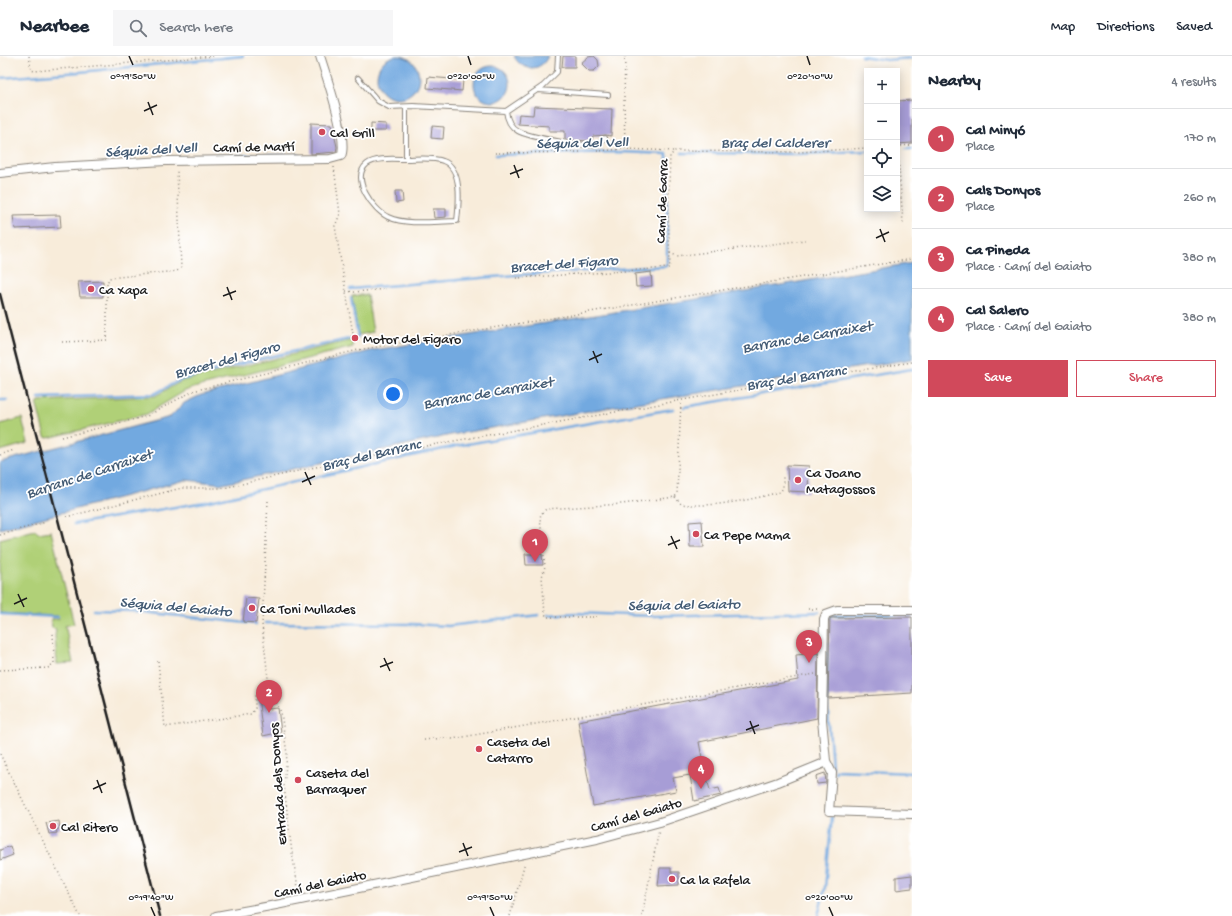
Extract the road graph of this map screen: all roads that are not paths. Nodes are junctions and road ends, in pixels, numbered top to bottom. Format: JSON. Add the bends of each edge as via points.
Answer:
{"nodes":[{"id":1,"x":320,"y":56,"type":"edge"},
{"id":2,"x":558,"y":56,"type":"edge"},
{"id":3,"x":358,"y":78,"type":"dead end"},
{"id":4,"x":537,"y":90,"type":"junction"},
{"id":5,"x":608,"y":95,"type":"dead end"},
{"id":6,"x":406,"y":106,"type":"junction"},
{"id":7,"x":506,"y":111,"type":"junction"},
{"id":8,"x":605,"y":138,"type":"dead end"},
{"id":9,"x":406,"y":158,"type":"junction"},
{"id":10,"x":0,"y":173,"type":"edge"},
{"id":11,"x":912,"y":610,"type":"edge"},
{"id":12,"x":826,"y":760,"type":"junction"},
{"id":13,"x":912,"y":814,"type":"edge"},
{"id":14,"x":216,"y":916,"type":"edge"}],
"edges":[{"from":1,"to":10,"type":"street","name":"Camí de Martí","via":[[343,137],[343,152],[337,157],[177,161],[55,167]]},
{"from":2,"to":4,"type":"lane","via":[[557,72]]},
{"from":3,"to":6,"type":"lane","via":[[378,101],[389,108]]},
{"from":4,"to":5,"type":"lane"},
{"from":4,"to":7,"type":"lane"},
{"from":6,"to":7,"type":"lane"},
{"from":6,"to":9,"type":"lane"},
{"from":7,"to":8,"type":"lane","via":[[507,120],[518,131],[586,145],[598,144]]},
{"from":9,"to":9,"type":"lane","via":[[372,161],[366,165],[362,172],[363,188],[373,207],[387,217],[404,222],[457,221],[459,206],[456,176],[448,164],[442,160]]},
{"from":11,"to":12,"type":"street","via":[[837,610],[826,614],[822,720]]},
{"from":12,"to":13,"type":"street","via":[[832,773],[829,811]]},
{"from":12,"to":14,"type":"street","name":"Camí del Gaiato","via":[[778,782],[660,822],[597,839]]}]}
